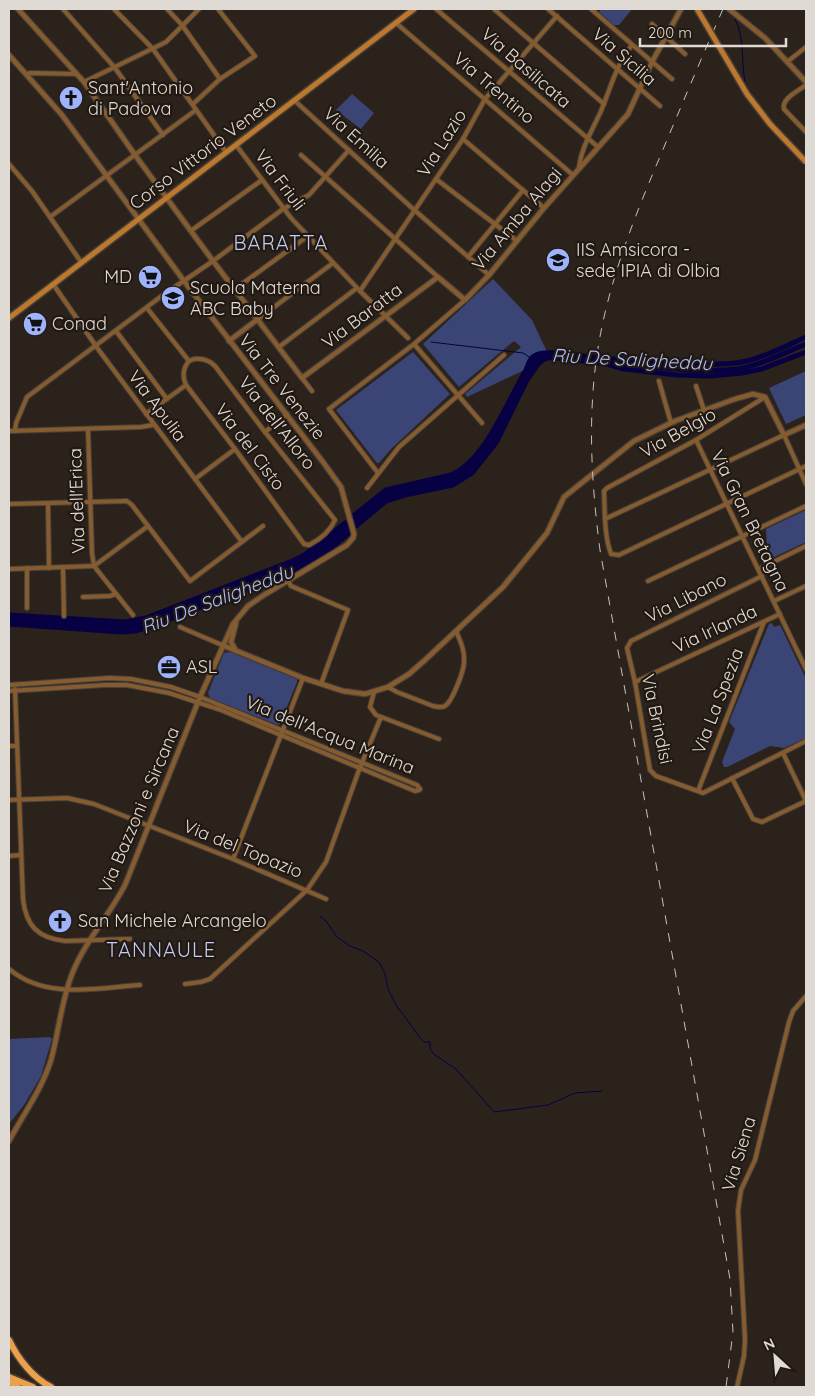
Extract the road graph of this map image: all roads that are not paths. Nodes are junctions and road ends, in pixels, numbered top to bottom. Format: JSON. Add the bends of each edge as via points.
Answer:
{"nodes":[{"id":1,"x":18,"y":9,"type":"edge"},
{"id":2,"x":63,"y":9,"type":"edge"},
{"id":3,"x":114,"y":9,"type":"edge"},
{"id":4,"x":167,"y":9,"type":"edge"},
{"id":5,"x":199,"y":9,"type":"edge"},
{"id":6,"x":218,"y":9,"type":"edge"},
{"id":7,"x":414,"y":9,"type":"edge"},
{"id":8,"x":436,"y":9,"type":"edge"},
{"id":9,"x":494,"y":9,"type":"edge"},
{"id":10,"x":548,"y":9,"type":"edge"},
{"id":11,"x":591,"y":9,"type":"edge"},
{"id":12,"x":681,"y":9,"type":"edge"},
{"id":13,"x":697,"y":9,"type":"edge"},
{"id":14,"x":729,"y":9,"type":"edge"},
{"id":15,"x":557,"y":16,"type":"junction"},
{"id":16,"x":396,"y":23,"type":"junction"},
{"id":17,"x":652,"y":24,"type":"dead end"},
{"id":18,"x":182,"y":25,"type":"junction"},
{"id":19,"x":666,"y":37,"type":"junction"},
{"id":20,"x":533,"y":44,"type":"junction"},
{"id":21,"x":632,"y":45,"type":"junction"},
{"id":22,"x":806,"y":47,"type":"edge"},
{"id":23,"x":153,"y":49,"type":"junction"},
{"id":24,"x":9,"y":54,"type":"edge"},
{"id":25,"x":685,"y":54,"type":"dead end"},
{"id":26,"x":652,"y":62,"type":"junction"},
{"id":27,"x":787,"y":62,"type":"junction"},
{"id":28,"x":116,"y":68,"type":"junction"},
{"id":29,"x":617,"y":69,"type":"junction"},
{"id":30,"x":509,"y":72,"type":"junction"},
{"id":31,"x":27,"y":74,"type":"junction"},
{"id":32,"x":76,"y":74,"type":"junction"},
{"id":33,"x":220,"y":79,"type":"junction"},
{"id":34,"x":672,"y":79,"type":"dead end"},
{"id":35,"x":84,"y":82,"type":"junction"},
{"id":36,"x":806,"y":84,"type":"edge"},
{"id":37,"x":639,"y":88,"type":"junction"},
{"id":38,"x":295,"y":100,"type":"junction"},
{"id":39,"x":485,"y":100,"type":"junction"},
{"id":40,"x":192,"y":104,"type":"junction"},
{"id":41,"x":604,"y":104,"type":"junction"},
{"id":42,"x":660,"y":106,"type":"dead end"},
{"id":43,"x":196,"y":110,"type":"junction"},
{"id":44,"x":806,"y":132,"type":"edge"},
{"id":45,"x":163,"y":135,"type":"junction"},
{"id":46,"x":463,"y":138,"type":"junction"},
{"id":47,"x":588,"y":140,"type":"junction"},
{"id":48,"x":236,"y":145,"type":"junction"},
{"id":49,"x":598,"y":147,"type":"junction"},
{"id":50,"x":349,"y":150,"type":"junction"},
{"id":51,"x":226,"y":152,"type":"junction"},
{"id":52,"x":135,"y":155,"type":"junction"},
{"id":53,"x":301,"y":155,"type":"dead end"},
{"id":54,"x":806,"y":162,"type":"edge"},
{"id":55,"x":9,"y":164,"type":"edge"},
{"id":56,"x":579,"y":168,"type":"junction"},
{"id":57,"x":573,"y":175,"type":"junction"},
{"id":58,"x":107,"y":176,"type":"junction"},
{"id":59,"x":325,"y":176,"type":"junction"},
{"id":60,"x":436,"y":179,"type":"junction"},
{"id":61,"x":262,"y":180,"type":"junction"},
{"id":62,"x":523,"y":190,"type":"junction"},
{"id":63,"x":166,"y":197,"type":"junction"},
{"id":64,"x":544,"y":208,"type":"junction"},
{"id":65,"x":283,"y":209,"type":"junction"},
{"id":66,"x":415,"y":210,"type":"junction"},
{"id":67,"x":50,"y":217,"type":"junction"},
{"id":68,"x":138,"y":219,"type":"junction"},
{"id":69,"x":496,"y":224,"type":"junction"},
{"id":70,"x":192,"y":230,"type":"junction"},
{"id":71,"x":308,"y":236,"type":"junction"},
{"id":72,"x":396,"y":238,"type":"junction"},
{"id":73,"x":518,"y":241,"type":"junction"},
{"id":74,"x":468,"y":257,"type":"junction"},
{"id":75,"x":213,"y":261,"type":"junction"},
{"id":76,"x":81,"y":262,"type":"junction"},
{"id":77,"x":333,"y":263,"type":"junction"},
{"id":78,"x":489,"y":276,"type":"junction"},
{"id":79,"x":438,"y":277,"type":"junction"},
{"id":80,"x":184,"y":281,"type":"junction"},
{"id":81,"x":53,"y":284,"type":"junction"},
{"id":82,"x":236,"y":289,"type":"junction"},
{"id":83,"x":359,"y":290,"type":"junction"},
{"id":84,"x":465,"y":300,"type":"junction"},
{"id":85,"x":147,"y":308,"type":"junction"},
{"id":86,"x":384,"y":316,"type":"junction"},
{"id":87,"x":9,"y":318,"type":"edge"},
{"id":88,"x":258,"y":319,"type":"junction"},
{"id":89,"x":116,"y":331,"type":"junction"},
{"id":90,"x":408,"y":338,"type":"dead end"},
{"id":91,"x":228,"y":341,"type":"junction"},
{"id":92,"x":414,"y":344,"type":"junction"},
{"id":93,"x":96,"y":347,"type":"junction"},
{"id":94,"x":279,"y":347,"type":"junction"},
{"id":95,"x":504,"y":355,"type":"dead end"},
{"id":96,"x":189,"y":361,"type":"junction"},
{"id":97,"x":302,"y":378,"type":"junction"},
{"id":98,"x":659,"y":382,"type":"dead end"},
{"id":99,"x":186,"y":385,"type":"junction"},
{"id":100,"x":696,"y":386,"type":"dead end"},
{"id":101,"x":312,"y":392,"type":"dead end"},
{"id":102,"x":458,"y":395,"type":"junction"},
{"id":103,"x":765,"y":397,"type":"junction"},
{"id":104,"x":167,"y":399,"type":"junction"},
{"id":105,"x":704,"y":410,"type":"junction"},
{"id":106,"x":146,"y":414,"type":"junction"},
{"id":107,"x":287,"y":414,"type":"junction"},
{"id":108,"x":482,"y":423,"type":"dead end"},
{"id":109,"x":671,"y":423,"type":"junction"},
{"id":110,"x":153,"y":425,"type":"junction"},
{"id":111,"x":806,"y":425,"type":"edge"},
{"id":112,"x":88,"y":429,"type":"junction"},
{"id":113,"x":9,"y":431,"type":"edge"},
{"id":114,"x":15,"y":431,"type":"junction"},
{"id":115,"x":265,"y":432,"type":"junction"},
{"id":116,"x":784,"y":435,"type":"junction"},
{"id":117,"x":696,"y":440,"type":"junction"},
{"id":118,"x":235,"y":449,"type":"junction"},
{"id":119,"x":806,"y":466,"type":"edge"},
{"id":120,"x":800,"y":469,"type":"junction"},
{"id":121,"x":711,"y":470,"type":"junction"},
{"id":122,"x":378,"y":472,"type":"junction"},
{"id":123,"x":195,"y":479,"type":"junction"},
{"id":124,"x":806,"y":484,"type":"edge"},
{"id":125,"x":367,"y":488,"type":"dead end"},
{"id":126,"x":91,"y":501,"type":"junction"},
{"id":127,"x":48,"y":503,"type":"junction"},
{"id":128,"x":9,"y":504,"type":"edge"},
{"id":129,"x":727,"y":504,"type":"junction"},
{"id":130,"x":806,"y":506,"type":"edge"},
{"id":131,"x":606,"y":519,"type":"junction"},
{"id":132,"x":148,"y":526,"type":"junction"},
{"id":133,"x":263,"y":526,"type":"dead end"},
{"id":134,"x":743,"y":536,"type":"junction"},
{"id":135,"x":242,"y":542,"type":"junction"},
{"id":136,"x":309,"y":545,"type":"joint"},
{"id":137,"x":806,"y":546,"type":"edge"},
{"id":138,"x":94,"y":566,"type":"junction"},
{"id":139,"x":63,"y":567,"type":"junction"},
{"id":140,"x":27,"y":568,"type":"junction"},
{"id":141,"x":49,"y":568,"type":"junction"},
{"id":142,"x":9,"y":569,"type":"edge"},
{"id":143,"x":759,"y":569,"type":"junction"},
{"id":144,"x":762,"y":576,"type":"junction"},
{"id":145,"x":288,"y":581,"type":"junction"},
{"id":146,"x":648,"y":581,"type":"dead end"},
{"id":147,"x":806,"y":586,"type":"edge"},
{"id":148,"x":116,"y":594,"type":"junction"},
{"id":149,"x":83,"y":597,"type":"dead end"},
{"id":150,"x":774,"y":601,"type":"junction"},
{"id":151,"x":27,"y":608,"type":"dead end"},
{"id":152,"x":780,"y":614,"type":"junction"},
{"id":153,"x":238,"y":615,"type":"junction"},
{"id":154,"x":64,"y":616,"type":"dead end"},
{"id":155,"x":133,"y":616,"type":"dead end"},
{"id":156,"x":764,"y":622,"type":"junction"},
{"id":157,"x":180,"y":627,"type":"dead end"},
{"id":158,"x":456,"y":631,"type":"junction"},
{"id":159,"x":222,"y":645,"type":"junction"},
{"id":160,"x":627,"y":648,"type":"joint"},
{"id":161,"x":236,"y":651,"type":"junction"},
{"id":162,"x":806,"y":670,"type":"edge"},
{"id":163,"x":303,"y":678,"type":"junction"},
{"id":164,"x":635,"y":682,"type":"junction"},
{"id":165,"x":15,"y":684,"type":"junction"},
{"id":166,"x":321,"y":684,"type":"junction"},
{"id":167,"x":9,"y":685,"type":"edge"},
{"id":168,"x":388,"y":687,"type":"junction"},
{"id":169,"x":9,"y":691,"type":"edge"},
{"id":170,"x":15,"y":691,"type":"junction"},
{"id":171,"x":374,"y":692,"type":"junction"},
{"id":172,"x":200,"y":700,"type":"junction"},
{"id":173,"x":381,"y":717,"type":"junction"},
{"id":174,"x":283,"y":730,"type":"junction"},
{"id":175,"x":280,"y":736,"type":"junction"},
{"id":176,"x":439,"y":739,"type":"dead end"},
{"id":177,"x":806,"y":741,"type":"edge"},
{"id":178,"x":9,"y":746,"type":"edge"},
{"id":179,"x":17,"y":746,"type":"junction"},
{"id":180,"x":782,"y":753,"type":"junction"},
{"id":181,"x":362,"y":762,"type":"junction"},
{"id":182,"x":360,"y":768,"type":"junction"},
{"id":183,"x":732,"y":778,"type":"junction"},
{"id":184,"x":698,"y":791,"type":"junction"},
{"id":185,"x":9,"y":800,"type":"edge"},
{"id":186,"x":19,"y":800,"type":"junction"},
{"id":187,"x":806,"y":801,"type":"edge"},
{"id":188,"x":150,"y":826,"type":"junction"},
{"id":189,"x":21,"y":855,"type":"junction"},
{"id":190,"x":9,"y":856,"type":"edge"},
{"id":191,"x":233,"y":858,"type":"junction"},
{"id":192,"x":307,"y":890,"type":"junction"},
{"id":193,"x":326,"y":899,"type":"dead end"},
{"id":194,"x":130,"y":939,"type":"dead end"},
{"id":195,"x":89,"y":941,"type":"junction"},
{"id":196,"x":9,"y":969,"type":"edge"},
{"id":197,"x":185,"y":984,"type":"dead end"},
{"id":198,"x":140,"y":985,"type":"dead end"},
{"id":199,"x":67,"y":990,"type":"junction"},
{"id":200,"x":806,"y":996,"type":"edge"},
{"id":201,"x":9,"y":1142,"type":"edge"},
{"id":202,"x":9,"y":1340,"type":"edge"},
{"id":203,"x":9,"y":1377,"type":"edge"},
{"id":204,"x":9,"y":1381,"type":"edge"},
{"id":205,"x":18,"y":1387,"type":"edge"},
{"id":206,"x":33,"y":1387,"type":"edge"},
{"id":207,"x":51,"y":1387,"type":"edge"},
{"id":208,"x":737,"y":1387,"type":"edge"}],
"edges":[{"from":1,"to":32,"type":"street"},
{"from":2,"to":28,"type":"street"},
{"from":3,"to":23,"type":"street"},
{"from":4,"to":18,"type":"street"},
{"from":5,"to":18,"type":"street"},
{"from":6,"to":33,"type":"street","via":[[255,56]]},
{"from":7,"to":16,"type":"main road","name":"Corso Vittorio Veneto"},
{"from":8,"to":30,"type":"street","name":"Via Basilicata"},
{"from":9,"to":20,"type":"street"},
{"from":10,"to":15,"type":"street","name":"Via Sicilia"},
{"from":11,"to":21,"type":"street"},
{"from":12,"to":19,"type":"street","name":"Via Amba Alagi"},
{"from":13,"to":54,"type":"main road","bridge":true,"via":[[758,109]]},
{"from":14,"to":27,"type":"street","via":[[765,38]]},
{"from":15,"to":20,"type":"street","name":"Via Lazio"},
{"from":15,"to":29,"type":"street","name":"Via Sicilia"},
{"from":16,"to":38,"type":"main road","name":"Corso Vittorio Veneto"},
{"from":16,"to":39,"type":"street","name":"Via Trentino"},
{"from":17,"to":19,"type":"street"},
{"from":18,"to":23,"type":"street","via":[[166,42]]},
{"from":18,"to":33,"type":"street"},
{"from":19,"to":25,"type":"street"},
{"from":19,"to":26,"type":"street","name":"Via Amba Alagi"},
{"from":20,"to":30,"type":"street","name":"Via Lazio"},
{"from":20,"to":41,"type":"street"},
{"from":21,"to":26,"type":"street"},
{"from":21,"to":29,"type":"street"},
{"from":22,"to":27,"type":"street"},
{"from":23,"to":28,"type":"street"},
{"from":23,"to":40,"type":"street"},
{"from":24,"to":31,"type":"street","name":"Via Tre Venezie"},
{"from":26,"to":34,"type":"street"},
{"from":26,"to":37,"type":"street","name":"Via Amba Alagi"},
{"from":27,"to":36,"type":"street"},
{"from":28,"to":35,"type":"street"},
{"from":28,"to":45,"type":"street"},
{"from":29,"to":37,"type":"street","name":"Via Sicilia"},
{"from":29,"to":41,"type":"street"},
{"from":30,"to":39,"type":"street","name":"Via Lazio"},
{"from":30,"to":47,"type":"street","name":"Via Basilicata"},
{"from":31,"to":32,"type":"street"},
{"from":31,"to":58,"type":"street","name":"Via Tre Venezie"},
{"from":32,"to":35,"type":"street"},
{"from":33,"to":40,"type":"street"},
{"from":35,"to":52,"type":"street"},
{"from":36,"to":44,"type":"street","via":[[782,104]]},
{"from":37,"to":42,"type":"street","name":"Via Sicilia"},
{"from":37,"to":49,"type":"street","name":"Via Amba Alagi","via":[[628,114]]},
{"from":38,"to":48,"type":"main road","name":"Corso Vittorio Veneto"},
{"from":38,"to":50,"type":"street","name":"Via Emilia"},
{"from":39,"to":46,"type":"street","name":"Via Lazio"},
{"from":39,"to":57,"type":"street","name":"Via Trentino"},
{"from":40,"to":43,"type":"street"},
{"from":41,"to":47,"type":"street"},
{"from":43,"to":45,"type":"street"},
{"from":43,"to":51,"type":"street"},
{"from":45,"to":52,"type":"street"},
{"from":46,"to":60,"type":"street","name":"Via Lazio"},
{"from":46,"to":62,"type":"street"},
{"from":47,"to":49,"type":"street","name":"Via Basilicata"},
{"from":47,"to":56,"type":"street"},
{"from":48,"to":51,"type":"main road","name":"Corso Vittorio Veneto"},
{"from":48,"to":61,"type":"street","name":"Via Friuli"},
{"from":49,"to":56,"type":"street","name":"Via Amba Alagi"},
{"from":50,"to":59,"type":"street"},
{"from":50,"to":66,"type":"street","name":"Via Emilia"},
{"from":51,"to":63,"type":"main road","name":"Corso Vittorio Veneto"},
{"from":52,"to":58,"type":"street"},
{"from":52,"to":63,"type":"street"},
{"from":53,"to":59,"type":"street"},
{"from":55,"to":67,"type":"street"},
{"from":56,"to":57,"type":"street","name":"Via Amba Alagi"},
{"from":57,"to":64,"type":"street","name":"Via Amba Alagi"},
{"from":58,"to":67,"type":"street"},
{"from":58,"to":68,"type":"street","name":"Via Tre Venezie"},
{"from":59,"to":65,"type":"street","via":[[309,195]]},
{"from":59,"to":72,"type":"street"},
{"from":60,"to":66,"type":"street","name":"Via Lazio"},
{"from":60,"to":69,"type":"street"},
{"from":61,"to":65,"type":"street","name":"Via Friuli"},
{"from":61,"to":70,"type":"street"},
{"from":62,"to":64,"type":"street"},
{"from":62,"to":69,"type":"street"},
{"from":63,"to":68,"type":"main road","name":"Corso Vittorio Veneto"},
{"from":63,"to":70,"type":"street"},
{"from":64,"to":73,"type":"street","name":"Via Amba Alagi"},
{"from":65,"to":71,"type":"street","name":"Via Friuli"},
{"from":65,"to":75,"type":"street"},
{"from":66,"to":72,"type":"street","name":"Via Lazio"},
{"from":66,"to":74,"type":"street","name":"Via Emilia"},
{"from":67,"to":76,"type":"street"},
{"from":68,"to":76,"type":"main road","name":"Corso Vittorio Veneto"},
{"from":68,"to":80,"type":"street","name":"Via Tre Venezie"},
{"from":69,"to":73,"type":"street"},
{"from":69,"to":74,"type":"street"},
{"from":70,"to":75,"type":"street"},
{"from":71,"to":77,"type":"street","name":"Via Friuli"},
{"from":71,"to":82,"type":"street"},
{"from":72,"to":79,"type":"street"},
{"from":72,"to":83,"type":"street","name":"Via Lazio"},
{"from":73,"to":78,"type":"street","name":"Via Amba Alagi"},
{"from":74,"to":78,"type":"street","name":"Via Emilia"},
{"from":75,"to":80,"type":"street"},
{"from":75,"to":82,"type":"street"},
{"from":76,"to":81,"type":"main road","name":"Corso Vittorio Veneto"},
{"from":77,"to":83,"type":"street","name":"Via Friuli"},
{"from":77,"to":88,"type":"street"},
{"from":78,"to":84,"type":"street","name":"Via Amba Alagi"},
{"from":79,"to":84,"type":"street"},
{"from":79,"to":86,"type":"street","name":"Via Baratta"},
{"from":80,"to":85,"type":"street"},
{"from":80,"to":91,"type":"street","name":"Via Tre Venezie"},
{"from":81,"to":87,"type":"main road","name":"Corso Vittorio Veneto"},
{"from":81,"to":93,"type":"street","name":"Via Apulia"},
{"from":82,"to":88,"type":"street"},
{"from":83,"to":86,"type":"street","name":"Via Friuli"},
{"from":83,"to":94,"type":"street","name":"Via Lazio"},
{"from":84,"to":92,"type":"street","name":"Via Amba Alagi"},
{"from":85,"to":89,"type":"street"},
{"from":85,"to":96,"type":"street"},
{"from":86,"to":90,"type":"street","name":"Via Friuli"},
{"from":86,"to":97,"type":"street","name":"Via Baratta"},
{"from":88,"to":91,"type":"street"},
{"from":88,"to":94,"type":"street"},
{"from":89,"to":93,"type":"street"},
{"from":89,"to":104,"type":"street"},
{"from":91,"to":107,"type":"street","name":"Via Tre Venezie"},
{"from":92,"to":102,"type":"street"},
{"from":92,"to":122,"type":"street","name":"Via Amba Alagi","via":[[329,409]]},
{"from":93,"to":106,"type":"street","name":"Via Apulia"},
{"from":93,"to":114,"type":"street","via":[[27,397]]},
{"from":94,"to":97,"type":"street"},
{"from":95,"to":102,"type":"street"},
{"from":96,"to":99,"type":"street","via":[[183,375]]},
{"from":96,"to":115,"type":"street","name":"Via dell'Alloro","via":[[210,361]]},
{"from":97,"to":101,"type":"street"},
{"from":98,"to":109,"type":"street"},
{"from":99,"to":104,"type":"street"},
{"from":99,"to":118,"type":"street","name":"Via del Cisto"},
{"from":100,"to":105,"type":"street"},
{"from":102,"to":108,"type":"street"},
{"from":102,"to":122,"type":"street","via":[[399,447]]},
{"from":103,"to":105,"type":"street","via":[[753,394]]},
{"from":103,"to":116,"type":"street"},
{"from":103,"to":117,"type":"street","name":"Via Belgio"},
{"from":104,"to":106,"type":"street"},
{"from":105,"to":109,"type":"street"},
{"from":106,"to":110,"type":"street","name":"Via Apulia"},
{"from":107,"to":115,"type":"street"},
{"from":107,"to":145,"type":"street","name":"Via Tre Venezie","via":[[340,487],[354,531],[347,545]]},
{"from":109,"to":158,"type":"street","via":[[634,440],[564,498],[547,533],[511,578]]},
{"from":110,"to":112,"type":"street"},
{"from":110,"to":123,"type":"street","name":"Via Apulia"},
{"from":111,"to":116,"type":"street"},
{"from":112,"to":114,"type":"street"},
{"from":112,"to":126,"type":"street","name":"Via dell'Erica"},
{"from":113,"to":114,"type":"street"},
{"from":115,"to":136,"type":"street","name":"Via dell'Alloro","via":[[335,520],[332,528]]},
{"from":116,"to":120,"type":"street"},
{"from":116,"to":121,"type":"street"},
{"from":117,"to":121,"type":"street","name":"Via Gran Bretagna"},
{"from":117,"to":131,"type":"street","name":"Via Belgio","via":[[607,488],[604,491]]},
{"from":118,"to":123,"type":"street"},
{"from":118,"to":136,"type":"street","name":"Via del Cisto","via":[[304,544]]},
{"from":119,"to":120,"type":"street"},
{"from":120,"to":124,"type":"street"},
{"from":120,"to":129,"type":"street"},
{"from":121,"to":129,"type":"street","name":"Via Gran Bretagna"},
{"from":121,"to":131,"type":"street"},
{"from":122,"to":125,"type":"street"},
{"from":123,"to":135,"type":"street","name":"Via Apulia"},
{"from":126,"to":127,"type":"street"},
{"from":126,"to":132,"type":"street","via":[[127,502]]},
{"from":126,"to":138,"type":"street","name":"Via dell'Erica"},
{"from":127,"to":128,"type":"street"},
{"from":127,"to":141,"type":"street"},
{"from":129,"to":131,"type":"street","via":[[618,555],[612,554],[609,548]]},
{"from":129,"to":134,"type":"street","name":"Via Gran Bretagna"},
{"from":130,"to":134,"type":"street"},
{"from":132,"to":135,"type":"street","via":[[190,582]]},
{"from":132,"to":138,"type":"street"},
{"from":133,"to":135,"type":"street"},
{"from":134,"to":143,"type":"street","name":"Via Gran Bretagna"},
{"from":134,"to":146,"type":"street"},
{"from":137,"to":143,"type":"street"},
{"from":138,"to":139,"type":"street"},
{"from":138,"to":148,"type":"street","name":"Via dell'Erica"},
{"from":139,"to":141,"type":"street"},
{"from":139,"to":154,"type":"street"},
{"from":140,"to":141,"type":"street"},
{"from":140,"to":142,"type":"street"},
{"from":140,"to":151,"type":"street"},
{"from":143,"to":144,"type":"street","name":"Via Gran Bretagna"},
{"from":144,"to":150,"type":"street","name":"Via Gran Bretagna"},
{"from":144,"to":160,"type":"street","name":"Via Libano","via":[[631,641]]},
{"from":145,"to":153,"type":"street"},
{"from":145,"to":166,"type":"street","via":[[291,586],[348,610]]},
{"from":147,"to":150,"type":"street"},
{"from":148,"to":149,"type":"street"},
{"from":148,"to":155,"type":"street","name":"Via dell'Erica"},
{"from":150,"to":152,"type":"street","name":"Via Gran Bretagna"},
{"from":152,"to":156,"type":"street","name":"Via Irlanda"},
{"from":152,"to":162,"type":"street","name":"Via Gran Bretagna"},
{"from":153,"to":159,"type":"street","name":"Via Bazzoni e Sircana"},
{"from":153,"to":161,"type":"street","via":[[231,642]]},
{"from":156,"to":164,"type":"street","name":"Via Irlanda"},
{"from":156,"to":184,"type":"street","name":"Via La Spezia"},
{"from":157,"to":159,"type":"street"},
{"from":158,"to":168,"type":"street","via":[[409,674]]},
{"from":158,"to":168,"type":"street","via":[[464,662],[447,704],[433,706]]},
{"from":159,"to":161,"type":"street"},
{"from":159,"to":172,"type":"street","name":"Via Bazzoni e Sircana"},
{"from":160,"to":164,"type":"street","name":"Via Brindisi"},
{"from":161,"to":163,"type":"street"},
{"from":163,"to":166,"type":"street"},
{"from":163,"to":174,"type":"street"},
{"from":164,"to":184,"type":"street","name":"Via Brindisi","via":[[650,770],[656,776]]},
{"from":165,"to":167,"type":"street"},
{"from":165,"to":170,"type":"street"},
{"from":165,"to":172,"type":"street","via":[[131,679],[171,687]]},
{"from":166,"to":171,"type":"street","via":[[352,693]]},
{"from":168,"to":171,"type":"street"},
{"from":169,"to":170,"type":"street"},
{"from":170,"to":172,"type":"street","via":[[127,685]]},
{"from":170,"to":179,"type":"street"},
{"from":171,"to":173,"type":"street","via":[[370,707]]},
{"from":172,"to":174,"type":"street","name":"Via dell'Acqua Marina"},
{"from":172,"to":175,"type":"street","name":"Via dell'Acqua Marina"},
{"from":172,"to":188,"type":"street","name":"Via Bazzoni e Sircana"},
{"from":173,"to":176,"type":"street"},
{"from":173,"to":181,"type":"street"},
{"from":174,"to":175,"type":"street"},
{"from":174,"to":181,"type":"street","name":"Via dell'Acqua Marina"},
{"from":175,"to":182,"type":"street","name":"Via dell'Acqua Marina"},
{"from":175,"to":191,"type":"street"},
{"from":177,"to":180,"type":"street"},
{"from":178,"to":179,"type":"street"},
{"from":179,"to":186,"type":"street"},
{"from":180,"to":183,"type":"street"},
{"from":180,"to":187,"type":"street"},
{"from":181,"to":182,"type":"street"},
{"from":181,"to":182,"type":"street","name":"Via dell'Acqua Marina","via":[[420,788],[415,791]]},
{"from":182,"to":192,"type":"street","via":[[326,862]]},
{"from":183,"to":184,"type":"street","name":"Via Brindisi","via":[[703,793]]},
{"from":183,"to":187,"type":"street","via":[[753,819],[762,822]]},
{"from":185,"to":186,"type":"street","name":"Via del Topazio"},
{"from":186,"to":188,"type":"street","name":"Via del Topazio","via":[[81,800]]},
{"from":186,"to":189,"type":"street"},
{"from":188,"to":191,"type":"street","name":"Via del Topazio","via":[[203,850]]},
{"from":188,"to":195,"type":"street","name":"Via Bazzoni e Sircana","via":[[116,902]]},
{"from":189,"to":190,"type":"street"},
{"from":189,"to":195,"type":"street","via":[[24,910],[33,928],[54,940]]},
{"from":191,"to":192,"type":"street","name":"Via del Topazio"},
{"from":192,"to":193,"type":"street","name":"Via del Topazio"},
{"from":192,"to":197,"type":"street","via":[[210,979]]},
{"from":194,"to":195,"type":"street"},
{"from":195,"to":199,"type":"street","name":"Via Bazzoni e Sircana"},
{"from":196,"to":199,"type":"street","via":[[39,986]]},
{"from":198,"to":199,"type":"street"},
{"from":199,"to":201,"type":"street","name":"Via Bazzoni e Sircana","via":[[51,1060]]},
{"from":200,"to":208,"type":"street","name":"Via Siena","via":[[793,1011],[789,1022],[755,1160],[739,1200],[745,1339]]},
{"from":202,"to":207,"type":"highway","via":[[26,1366]]},
{"from":203,"to":206,"type":"highway"},
{"from":204,"to":205,"type":"highway"}]}
